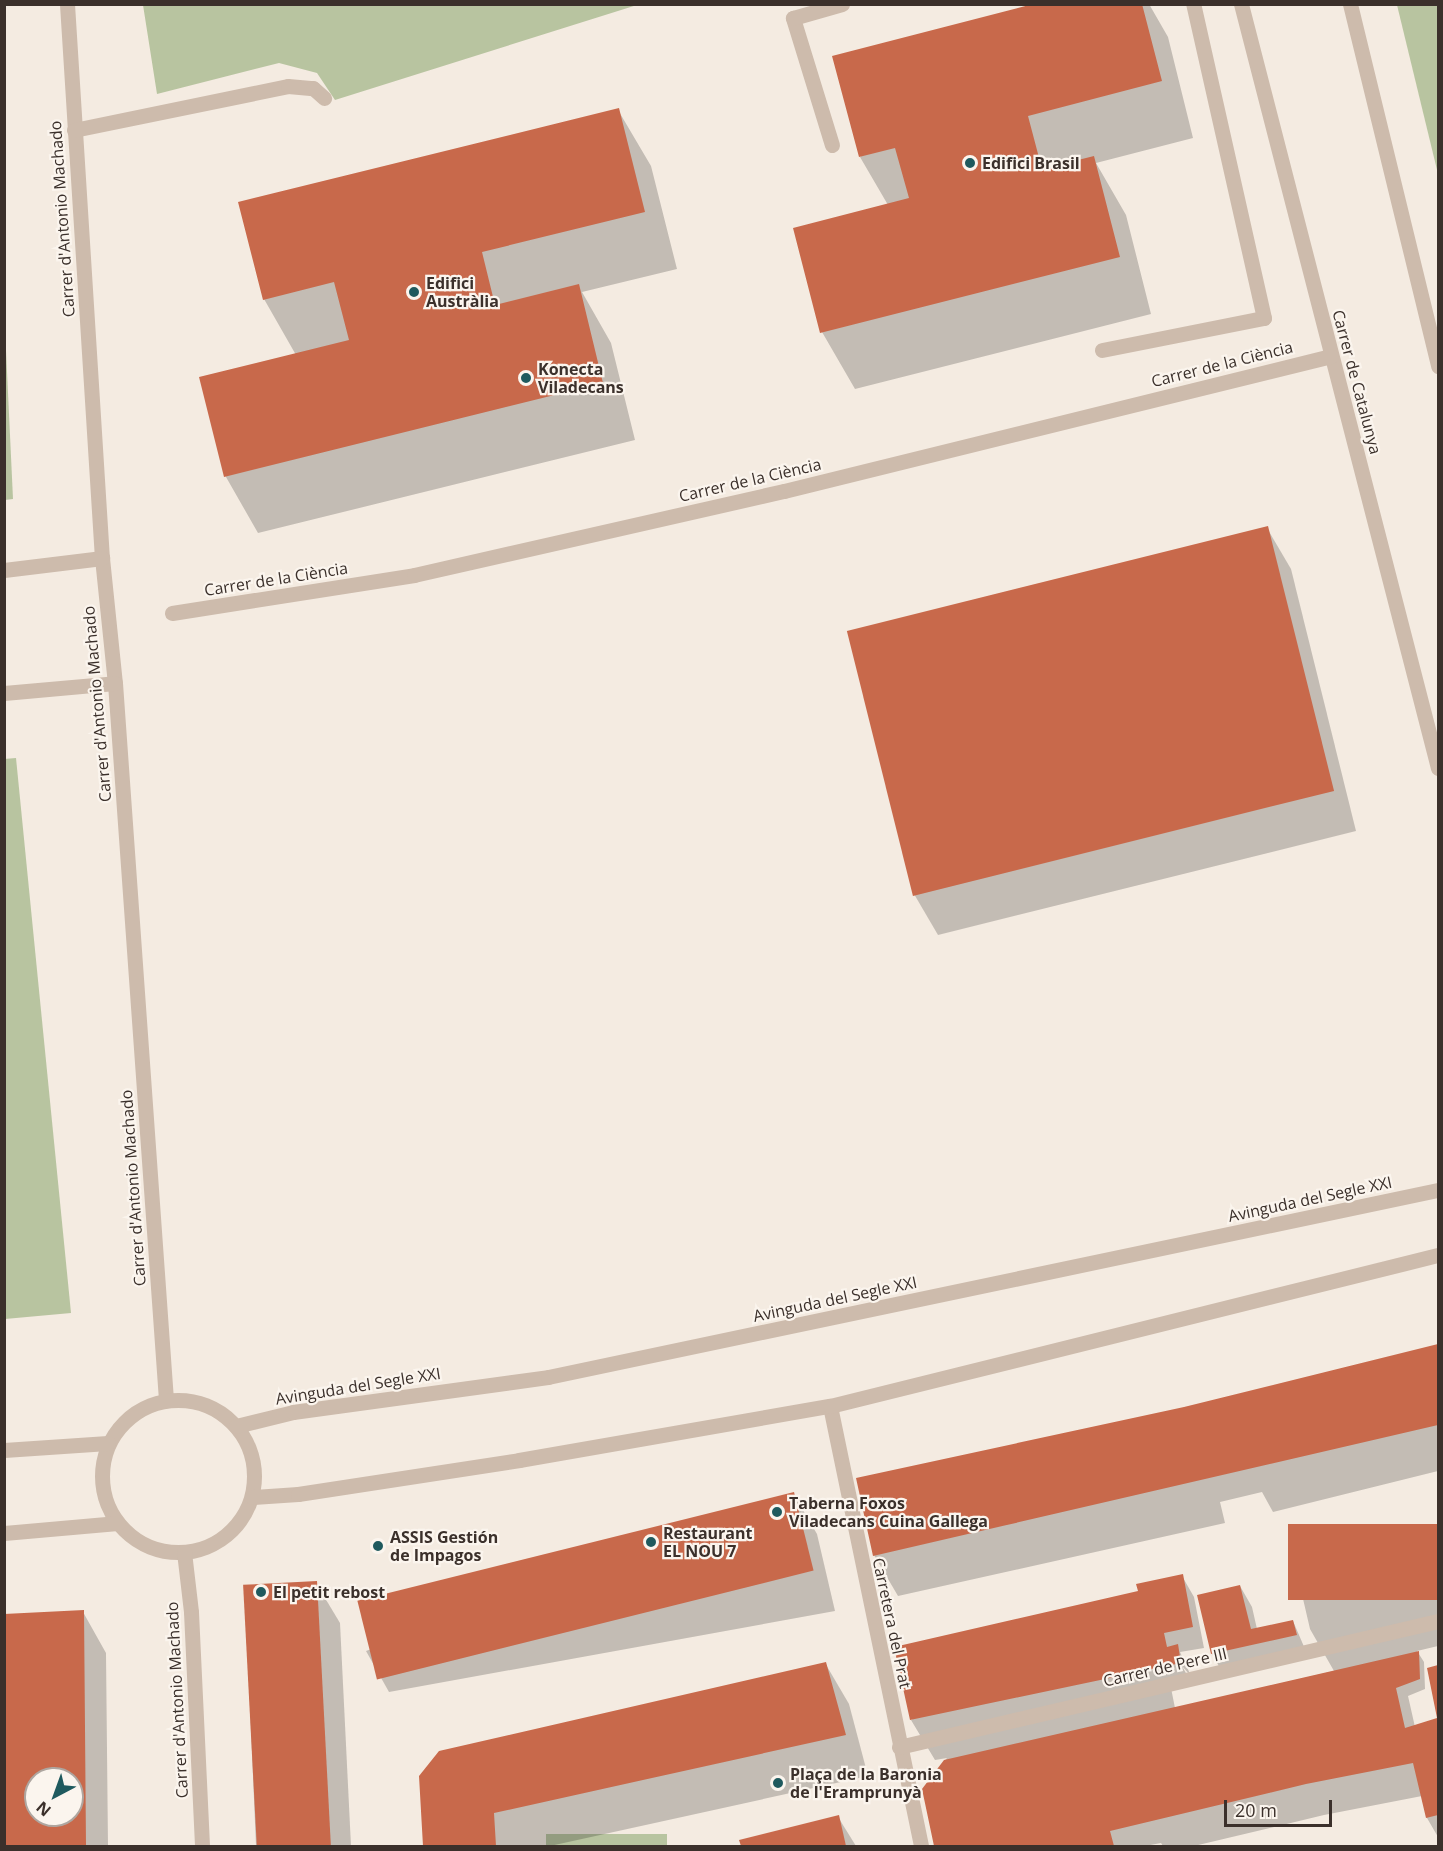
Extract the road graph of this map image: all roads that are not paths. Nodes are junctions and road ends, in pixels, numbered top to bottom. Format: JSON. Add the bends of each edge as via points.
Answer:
{"nodes":[{"id":1,"x":67,"y":4,"type":"edge"},
{"id":2,"x":842,"y":4,"type":"edge"},
{"id":3,"x":1193,"y":4,"type":"edge"},
{"id":4,"x":1241,"y":4,"type":"edge"},
{"id":5,"x":1350,"y":4,"type":"edge"},
{"id":6,"x":324,"y":98,"type":"dead end"},
{"id":7,"x":74,"y":130,"type":"junction"},
{"id":8,"x":832,"y":145,"type":"dead end"},
{"id":9,"x":1102,"y":350,"type":"dead end"},
{"id":10,"x":1331,"y":356,"type":"junction"},
{"id":11,"x":1438,"y":366,"type":"edge"},
{"id":12,"x":102,"y":558,"type":"junction"},
{"id":13,"x":4,"y":570,"type":"edge"},
{"id":14,"x":172,"y":614,"type":"dead end"},
{"id":15,"x":115,"y":683,"type":"junction"},
{"id":16,"x":4,"y":693,"type":"edge"},
{"id":17,"x":1438,"y":768,"type":"edge"},
{"id":18,"x":1438,"y":1190,"type":"edge"},
{"id":19,"x":1438,"y":1255,"type":"edge"},
{"id":20,"x":166,"y":1400,"type":"junction"},
{"id":21,"x":830,"y":1406,"type":"junction"},
{"id":22,"x":236,"y":1426,"type":"junction"},
{"id":23,"x":108,"y":1443,"type":"junction"},
{"id":24,"x":4,"y":1450,"type":"edge"},
{"id":25,"x":252,"y":1497,"type":"junction"},
{"id":26,"x":118,"y":1523,"type":"junction"},
{"id":27,"x":4,"y":1533,"type":"edge"},
{"id":28,"x":184,"y":1552,"type":"junction"},
{"id":29,"x":1438,"y":1622,"type":"edge"},
{"id":30,"x":900,"y":1747,"type":"junction"},
{"id":31,"x":202,"y":1846,"type":"edge"},
{"id":32,"x":921,"y":1846,"type":"edge"}],
"edges":[{"from":1,"to":7,"type":"street","name":"Carrer d'Antonio Machado"},
{"from":2,"to":8,"type":"street","via":[[793,18]]},
{"from":3,"to":9,"type":"street","via":[[1264,318]]},
{"from":4,"to":10,"type":"street","name":"Carrer de Catalunya"},
{"from":5,"to":11,"type":"street"},
{"from":6,"to":7,"type":"street","via":[[314,88],[288,86]]},
{"from":7,"to":12,"type":"street","name":"Carrer d'Antonio Machado"},
{"from":10,"to":14,"type":"street","name":"Carrer de la Ciència","via":[[784,491],[425,573]]},
{"from":10,"to":17,"type":"street","name":"Carrer de Catalunya"},
{"from":12,"to":13,"type":"street"},
{"from":12,"to":15,"type":"street","name":"Carrer d'Antonio Machado"},
{"from":15,"to":16,"type":"street"},
{"from":15,"to":20,"type":"street","name":"Carrer d'Antonio Machado"},
{"from":18,"to":22,"type":"street","name":"Avinguda del Segle XXI","via":[[548,1377],[293,1412]]},
{"from":19,"to":21,"type":"street"},
{"from":20,"to":22,"type":"street","via":[[204,1404]]},
{"from":20,"to":23,"type":"street","via":[[132,1414]]},
{"from":21,"to":25,"type":"street","via":[[519,1460],[298,1494]]},
{"from":21,"to":30,"type":"street","name":"Carretera del Prat"},
{"from":22,"to":25,"type":"street","via":[[253,1459]]},
{"from":23,"to":24,"type":"street"},
{"from":23,"to":26,"type":"street","via":[[102,1484]]},
{"from":25,"to":28,"type":"street","via":[[227,1536],[207,1547]]},
{"from":26,"to":27,"type":"street"},
{"from":26,"to":28,"type":"street","via":[[147,1547]]},
{"from":28,"to":31,"type":"street","name":"Carrer d'Antonio Machado"},
{"from":29,"to":30,"type":"street","name":"Carrer de Pere III"},
{"from":30,"to":32,"type":"street","name":"Carretera del Prat"}]}
